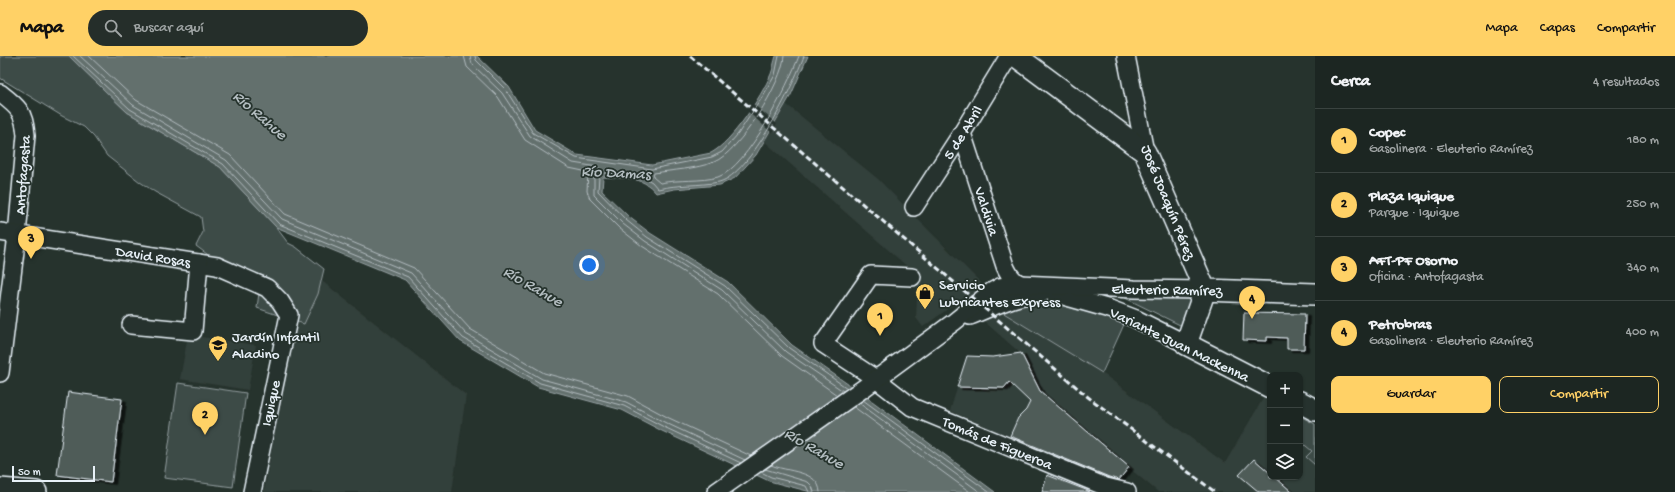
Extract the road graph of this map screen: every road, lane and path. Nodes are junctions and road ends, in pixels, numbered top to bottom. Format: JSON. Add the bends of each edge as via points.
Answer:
{"nodes":[{"id":1,"x":1009,"y":56,"type":"edge"},
{"id":2,"x":1016,"y":56,"type":"edge"},
{"id":3,"x":1126,"y":56,"type":"edge"},
{"id":4,"x":0,"y":93,"type":"edge"},
{"id":5,"x":962,"y":133,"type":"junction"},
{"id":6,"x":1145,"y":152,"type":"junction"},
{"id":7,"x":914,"y":207,"type":"dead end"},
{"id":8,"x":0,"y":232,"type":"edge"},
{"id":9,"x":17,"y":235,"type":"junction"},
{"id":10,"x":1000,"y":250,"type":"junction"},
{"id":11,"x":199,"y":263,"type":"junction"},
{"id":12,"x":1008,"y":271,"type":"junction"},
{"id":13,"x":912,"y":277,"type":"dead end"},
{"id":14,"x":1020,"y":284,"type":"junction"},
{"id":15,"x":1134,"y":289,"type":"junction"},
{"id":16,"x":1205,"y":290,"type":"junction"},
{"id":17,"x":1315,"y":294,"type":"edge"},
{"id":18,"x":1073,"y":298,"type":"junction"},
{"id":19,"x":992,"y":299,"type":"junction"},
{"id":20,"x":289,"y":315,"type":"joint"},
{"id":21,"x":131,"y":324,"type":"dead end"},
{"id":22,"x":1186,"y":344,"type":"junction"},
{"id":23,"x":0,"y":373,"type":"edge"},
{"id":24,"x":870,"y":384,"type":"junction"},
{"id":25,"x":1267,"y":385,"type":"edge"},
{"id":26,"x":1303,"y":404,"type":"edge"},
{"id":27,"x":1315,"y":410,"type":"edge"},
{"id":28,"x":0,"y":489,"type":"edge"},
{"id":29,"x":36,"y":492,"type":"edge"},
{"id":30,"x":252,"y":492,"type":"edge"},
{"id":31,"x":716,"y":492,"type":"edge"},
{"id":32,"x":1127,"y":492,"type":"edge"}],
"edges":[{"from":1,"to":5,"type":"street","name":"5 de Abril"},
{"from":2,"to":6,"type":"main road"},
{"from":3,"to":6,"type":"street","name":"José Joaquín Pérez"},
{"from":4,"to":9,"type":"street","name":"Antofagasta","via":[[17,107],[24,121],[26,135]]},
{"from":5,"to":7,"type":"street","name":"5 de Abril"},
{"from":5,"to":10,"type":"street","name":"Valdivia"},
{"from":6,"to":16,"type":"main road","name":"José Joaquín Pérez"},
{"from":8,"to":9,"type":"street","name":"David Rosas"},
{"from":9,"to":11,"type":"street","name":"David Rosas"},
{"from":9,"to":23,"type":"street","name":"Antofagasta"},
{"from":10,"to":12,"type":"street","name":"Valdivia"},
{"from":10,"to":19,"type":"street","via":[[1000,272]]},
{"from":11,"to":20,"type":"street","name":"David Rosas","via":[[217,266],[267,288]]},
{"from":11,"to":21,"type":"street","via":[[193,331]]},
{"from":12,"to":14,"type":"street","name":"Valdivia"},
{"from":12,"to":15,"type":"street","via":[[1022,278],[1111,282]]},
{"from":13,"to":24,"type":"street","name":"Tomás de Figueroa","via":[[871,276],[823,344]]},
{"from":14,"to":15,"type":"street","name":"Eleuterio Ramírez"},
{"from":14,"to":18,"type":"street","name":"Variante Juan Mackenna"},
{"from":14,"to":19,"type":"street"},
{"from":15,"to":16,"type":"street","name":"Eleuterio Ramírez"},
{"from":16,"to":17,"type":"main road","name":"Eleuterio Ramírez"},
{"from":16,"to":22,"type":"main road"},
{"from":18,"to":19,"type":"street","via":[[1048,294]]},
{"from":18,"to":22,"type":"street","name":"Variante Juan Mackenna","via":[[1136,319]]},
{"from":19,"to":24,"type":"street","via":[[954,322]]},
{"from":20,"to":30,"type":"street","name":"Iquique"},
{"from":22,"to":25,"type":"main road","name":"Variante Juan Mackenna"},
{"from":24,"to":31,"type":"street"},
{"from":24,"to":32,"type":"street","name":"Tomás de Figueroa","via":[[912,407],[1106,487]]},
{"from":26,"to":27,"type":"main road"},
{"from":28,"to":29,"type":"main road"}]}
